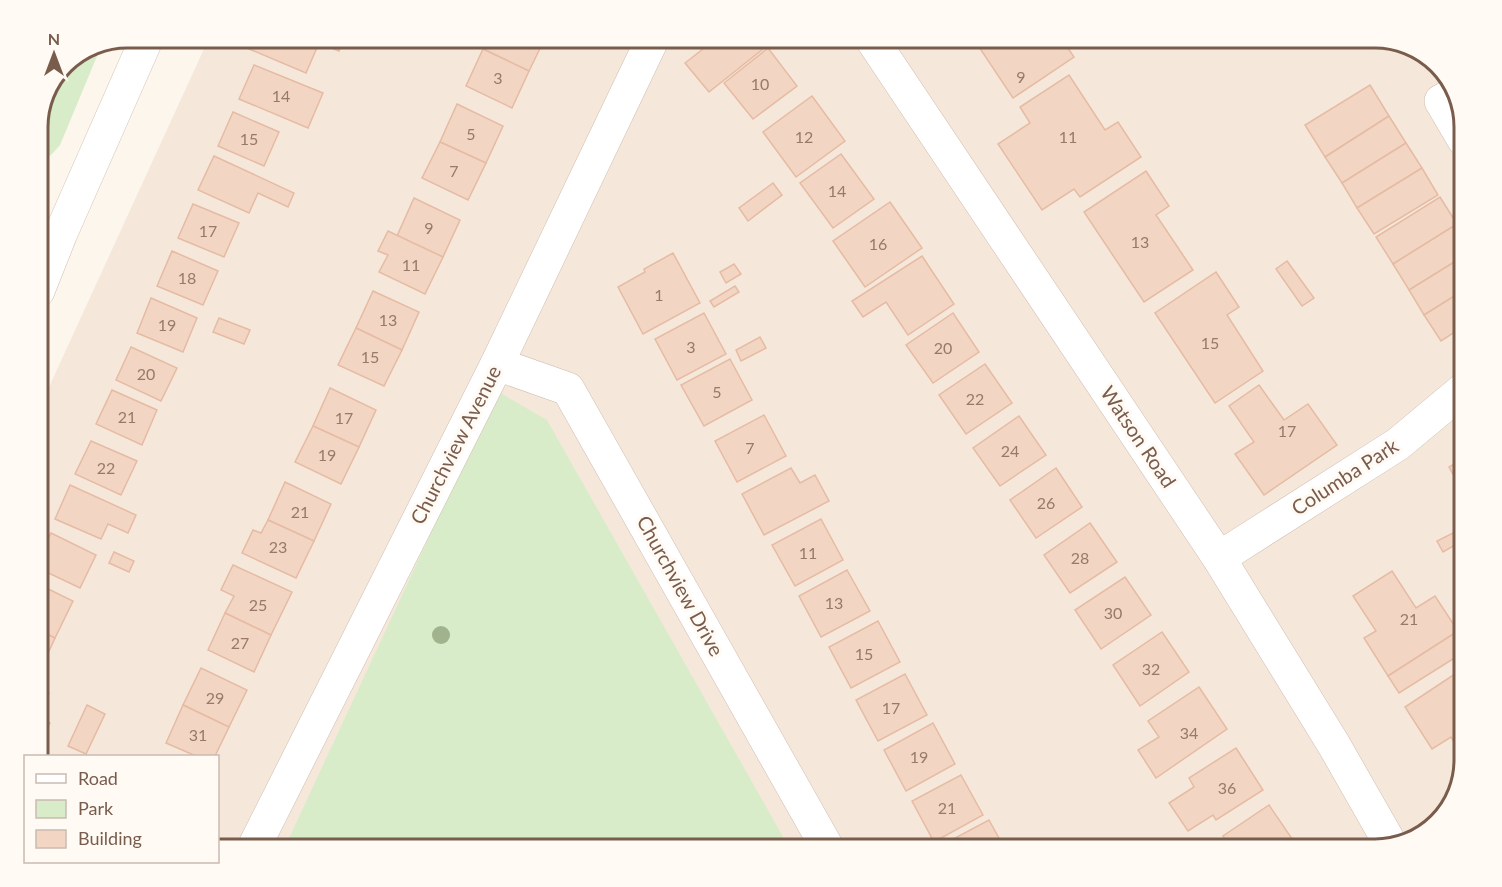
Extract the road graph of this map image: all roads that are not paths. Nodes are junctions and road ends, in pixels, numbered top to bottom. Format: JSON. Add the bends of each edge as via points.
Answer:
{"nodes":[{"id":1,"x":142,"y":48,"type":"edge"},
{"id":2,"x":648,"y":48,"type":"edge"},
{"id":3,"x":878,"y":48,"type":"edge"},
{"id":4,"x":1448,"y":97,"type":"edge"},
{"id":5,"x":1454,"y":122,"type":"edge"},
{"id":6,"x":49,"y":227,"type":"edge"},
{"id":7,"x":497,"y":364,"type":"junction"},
{"id":8,"x":1454,"y":397,"type":"edge"},
{"id":9,"x":1219,"y":558,"type":"junction"},
{"id":10,"x":1387,"y":838,"type":"edge"},
{"id":11,"x":258,"y":839,"type":"edge"},
{"id":12,"x":822,"y":839,"type":"edge"}],
"edges":[{"from":1,"to":6,"type":"street"},
{"from":2,"to":7,"type":"street","name":"Churchview Avenue"},
{"from":3,"to":9,"type":"street","name":"Watson Road"},
{"from":4,"to":5,"type":"street","via":[[1442,101]]},
{"from":7,"to":11,"type":"street","name":"Churchview Avenue"},
{"from":7,"to":12,"type":"street","name":"Churchview Drive","via":[[568,389]]},
{"from":8,"to":9,"type":"street","name":"Columba Park","via":[[1398,444]]},
{"from":9,"to":10,"type":"street","name":"Watson Road"}]}
